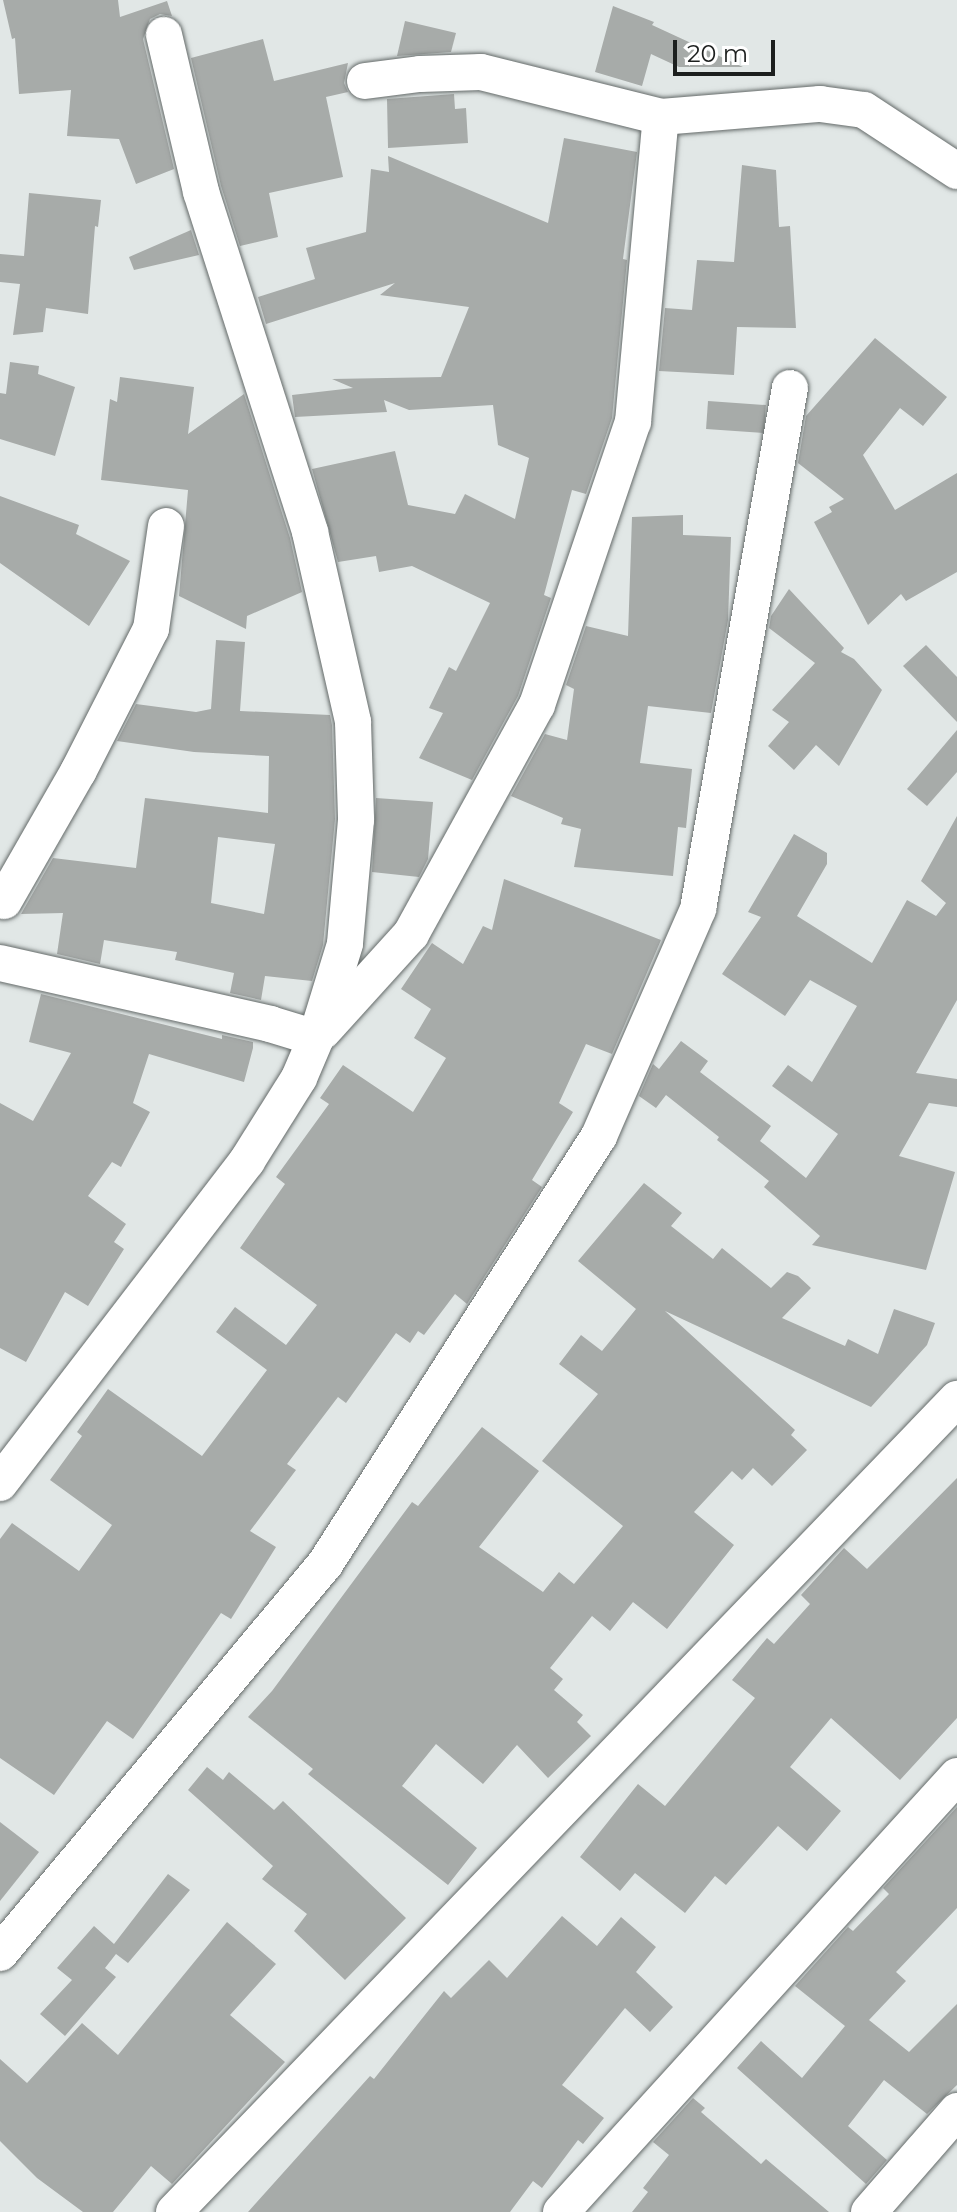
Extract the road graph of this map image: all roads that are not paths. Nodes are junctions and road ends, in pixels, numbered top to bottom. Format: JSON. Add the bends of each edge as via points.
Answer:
{"nodes":[{"id":1,"x":164,"y":35,"type":"dead end"},
{"id":2,"x":365,"y":81,"type":"dead end"},
{"id":3,"x":661,"y":117,"type":"junction"},
{"id":4,"x":957,"y":171,"type":"edge"},
{"id":5,"x":790,"y":388,"type":"dead end"},
{"id":6,"x":166,"y":526,"type":"dead end"},
{"id":7,"x":1,"y":902,"type":"edge"},
{"id":8,"x":0,"y":963,"type":"edge"},
{"id":9,"x":316,"y":1038,"type":"junction"},
{"id":10,"x":957,"y":1399,"type":"edge"},
{"id":11,"x":0,"y":1483,"type":"edge"},
{"id":12,"x":957,"y":1776,"type":"edge"},
{"id":13,"x":0,"y":1953,"type":"edge"},
{"id":14,"x":957,"y":2111,"type":"edge"},
{"id":15,"x":174,"y":2212,"type":"edge"},
{"id":16,"x":561,"y":2212,"type":"edge"},
{"id":17,"x":869,"y":2212,"type":"edge"}],
"edges":[{"from":1,"to":9,"type":"street","via":[[201,192],[310,532],[353,722],[356,820],[345,944]]},
{"from":2,"to":3,"type":"street","via":[[481,72]]},
{"from":3,"to":4,"type":"street","via":[[820,104],[864,110]]},
{"from":3,"to":9,"type":"street","via":[[633,422],[537,705],[411,934]]},
{"from":5,"to":13,"type":"street","via":[[698,909],[599,1136],[325,1564]]},
{"from":6,"to":7,"type":"street","via":[[151,629],[78,772]]},
{"from":8,"to":9,"type":"street"},
{"from":9,"to":11,"type":"street","via":[[299,1078],[247,1161]]},
{"from":10,"to":15,"type":"street"},
{"from":12,"to":16,"type":"street"},
{"from":14,"to":17,"type":"street"}]}
